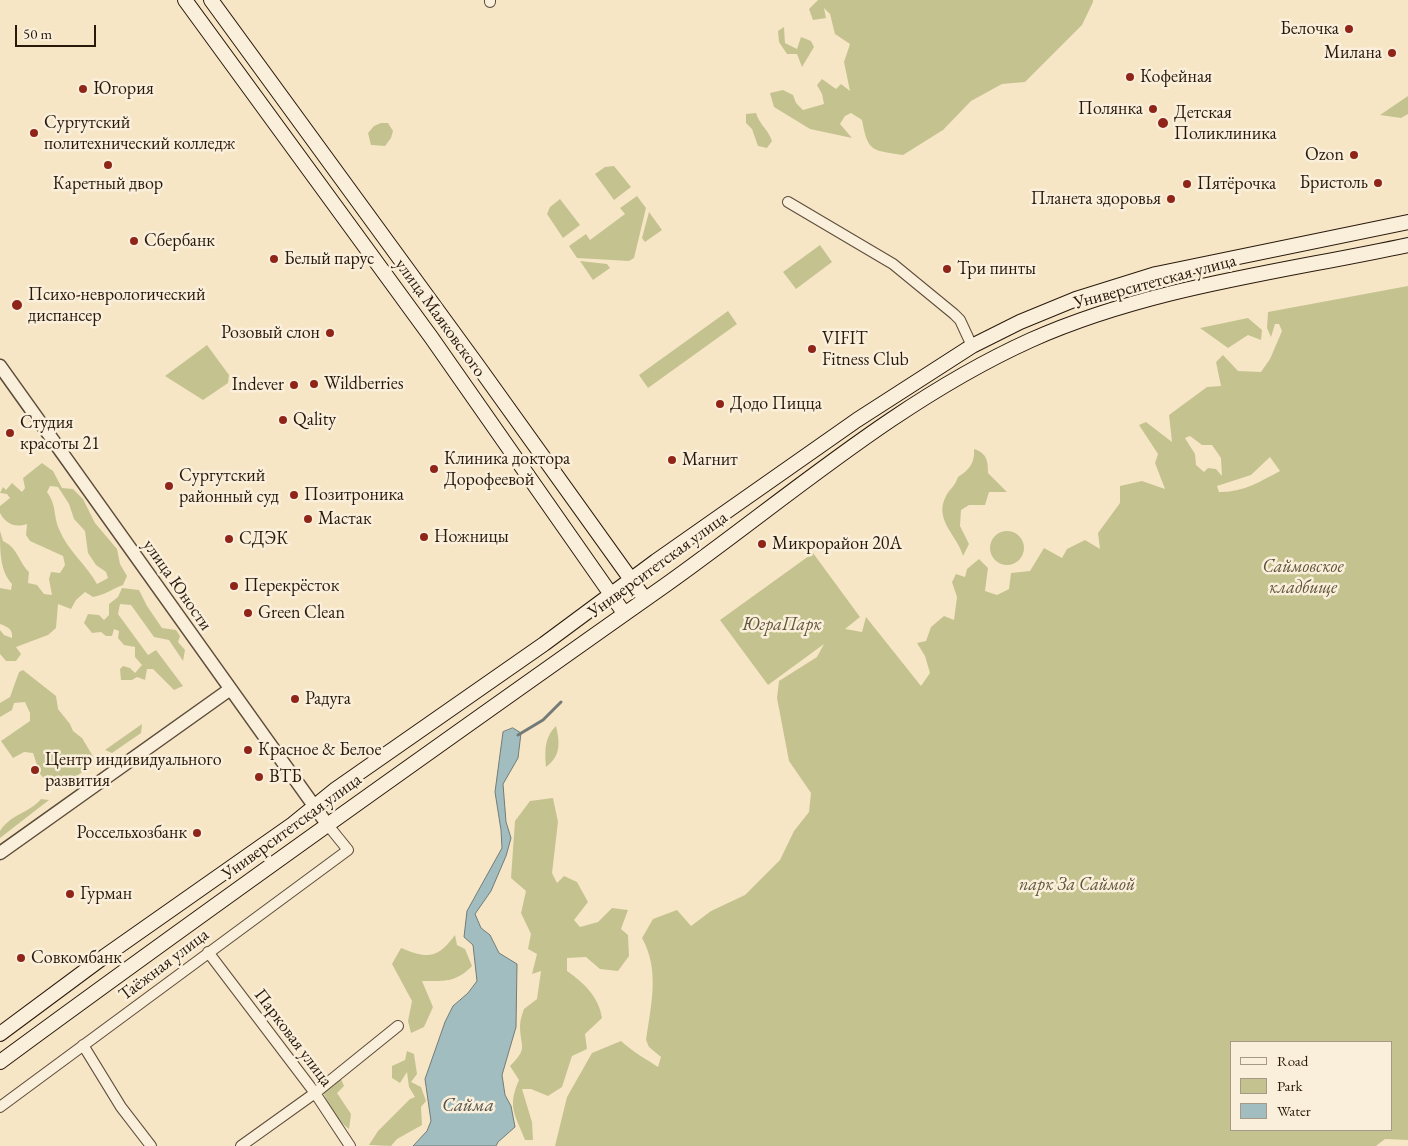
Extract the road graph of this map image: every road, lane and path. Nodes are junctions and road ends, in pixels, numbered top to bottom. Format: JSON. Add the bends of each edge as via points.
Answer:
{"nodes":[{"id":1,"x":185,"y":0,"type":"edge"},
{"id":2,"x":211,"y":0,"type":"edge"},
{"id":3,"x":788,"y":202,"type":"dead end"},
{"id":4,"x":1408,"y":222,"type":"edge"},
{"id":5,"x":1408,"y":245,"type":"edge"},
{"id":6,"x":972,"y":346,"type":"junction"},
{"id":7,"x":0,"y":366,"type":"edge"},
{"id":8,"x":632,"y":580,"type":"junction"},
{"id":9,"x":611,"y":596,"type":"junction"},
{"id":10,"x":645,"y":599,"type":"junction"},
{"id":11,"x":624,"y":613,"type":"junction"},
{"id":12,"x":229,"y":690,"type":"junction"},
{"id":13,"x":314,"y":806,"type":"junction"},
{"id":14,"x":326,"y":824,"type":"junction"},
{"id":15,"x":0,"y":853,"type":"edge"},
{"id":16,"x":208,"y":952,"type":"junction"},
{"id":17,"x":398,"y":1026,"type":"dead end"},
{"id":18,"x":0,"y":1034,"type":"edge"},
{"id":19,"x":83,"y":1045,"type":"junction"},
{"id":20,"x":0,"y":1062,"type":"edge"},
{"id":21,"x":315,"y":1093,"type":"junction"},
{"id":22,"x":0,"y":1107,"type":"edge"},
{"id":23,"x":151,"y":1146,"type":"edge"},
{"id":24,"x":241,"y":1146,"type":"edge"},
{"id":25,"x":350,"y":1146,"type":"edge"}],
"edges":[{"from":1,"to":9,"type":"main road","name":"улица Маяковского","via":[[437,345]]},
{"from":2,"to":8,"type":"main road","name":"улица Маяковского"},
{"from":3,"to":6,"type":"street","via":[[893,264],[960,320]]},
{"from":4,"to":6,"type":"main road","name":"Университетская улица","via":[[1156,274],[1069,302]]},
{"from":5,"to":10,"type":"main road","name":"Университетская улица","via":[[1146,300],[1029,341],[910,408]]},
{"from":6,"to":8,"type":"main road","name":"Университетская улица","via":[[858,420]]},
{"from":7,"to":12,"type":"street","name":"улица Юности"},
{"from":8,"to":9,"type":"main road","name":"Университетская улица"},
{"from":8,"to":10,"type":"main road","name":"улица Маяковского"},
{"from":9,"to":11,"type":"main road","name":"улица Маяковского"},
{"from":9,"to":13,"type":"main road","name":"Университетская улица"},
{"from":10,"to":11,"type":"main road","name":"Университетская улица"},
{"from":11,"to":14,"type":"main road","name":"Университетская улица"},
{"from":12,"to":13,"type":"street","name":"улица Юности"},
{"from":12,"to":15,"type":"street"},
{"from":13,"to":14,"type":"street","name":"улица Юности"},
{"from":13,"to":18,"type":"main road","name":"Университетская улица"},
{"from":14,"to":16,"type":"street","name":"Таёжная улица","via":[[348,850]]},
{"from":14,"to":20,"type":"main road","name":"Университетская улица"},
{"from":16,"to":19,"type":"street","name":"Таёжная улица"},
{"from":16,"to":21,"type":"street","name":"Парковая улица"},
{"from":17,"to":21,"type":"street"},
{"from":19,"to":22,"type":"street","name":"Таёжная улица"},
{"from":19,"to":23,"type":"street","via":[[120,1106]]},
{"from":21,"to":24,"type":"street"},
{"from":21,"to":25,"type":"street","name":"Парковая улица"}]}
